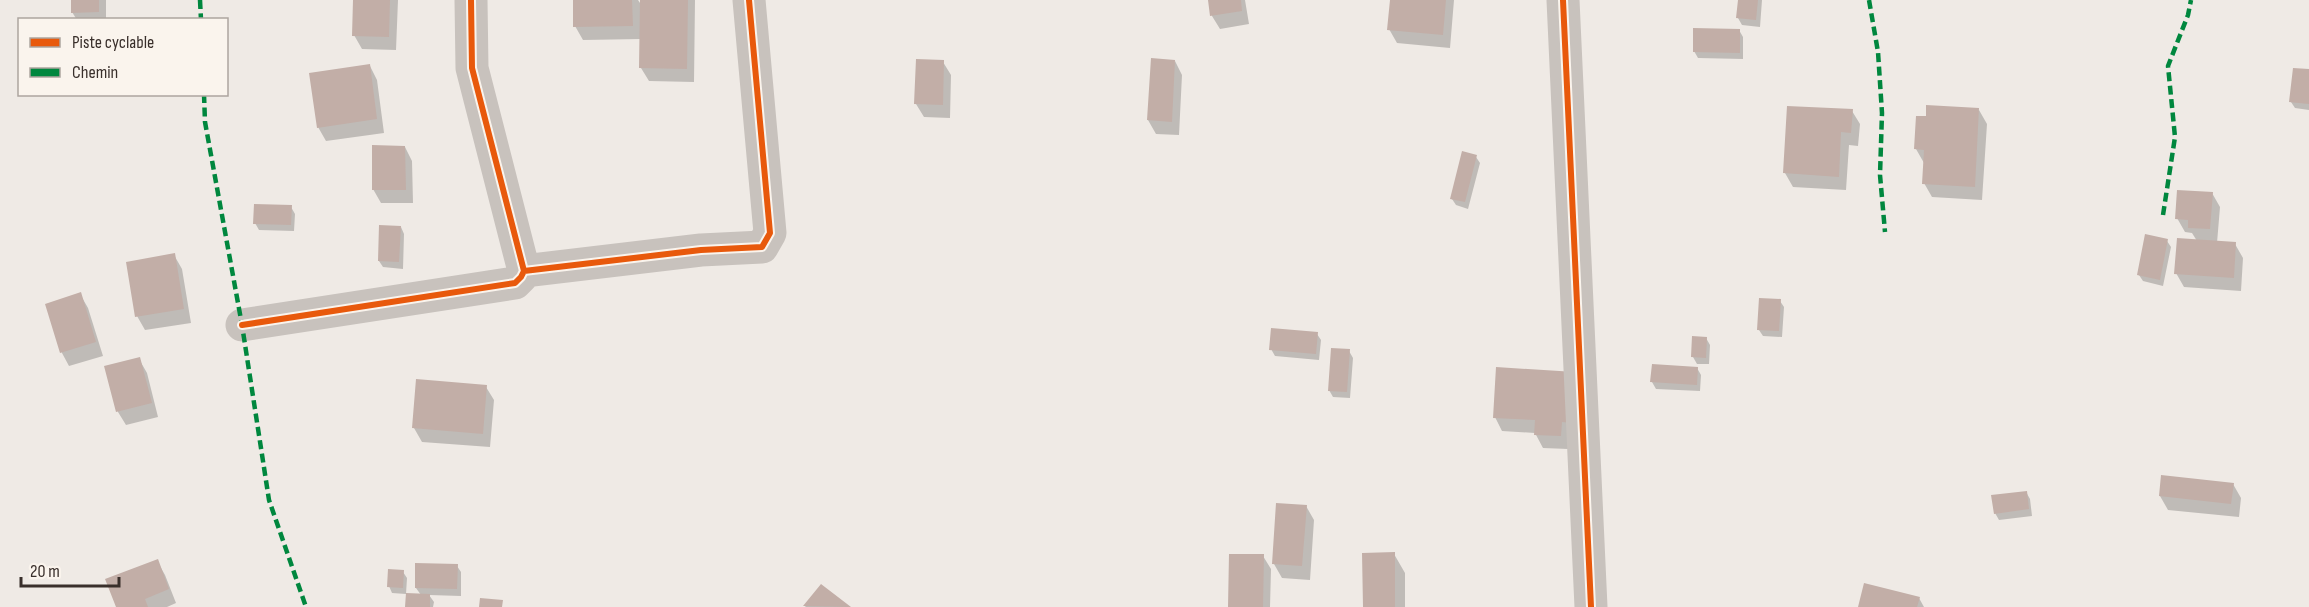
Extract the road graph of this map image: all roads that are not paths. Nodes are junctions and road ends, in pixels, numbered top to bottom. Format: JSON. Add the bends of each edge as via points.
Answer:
{"nodes":[{"id":1,"x":471,"y":0,"type":"edge"},
{"id":2,"x":749,"y":0,"type":"edge"},
{"id":3,"x":1563,"y":0,"type":"edge"},
{"id":4,"x":524,"y":271,"type":"junction"},
{"id":5,"x":242,"y":325,"type":"dead end"},
{"id":6,"x":1591,"y":607,"type":"edge"}],
"edges":[{"from":1,"to":4,"type":"street","via":[[472,68]]},
{"from":2,"to":4,"type":"street","via":[[770,233],[762,247],[701,250]]},
{"from":3,"to":6,"type":"street"},
{"from":4,"to":5,"type":"street","via":[[515,283]]}]}
